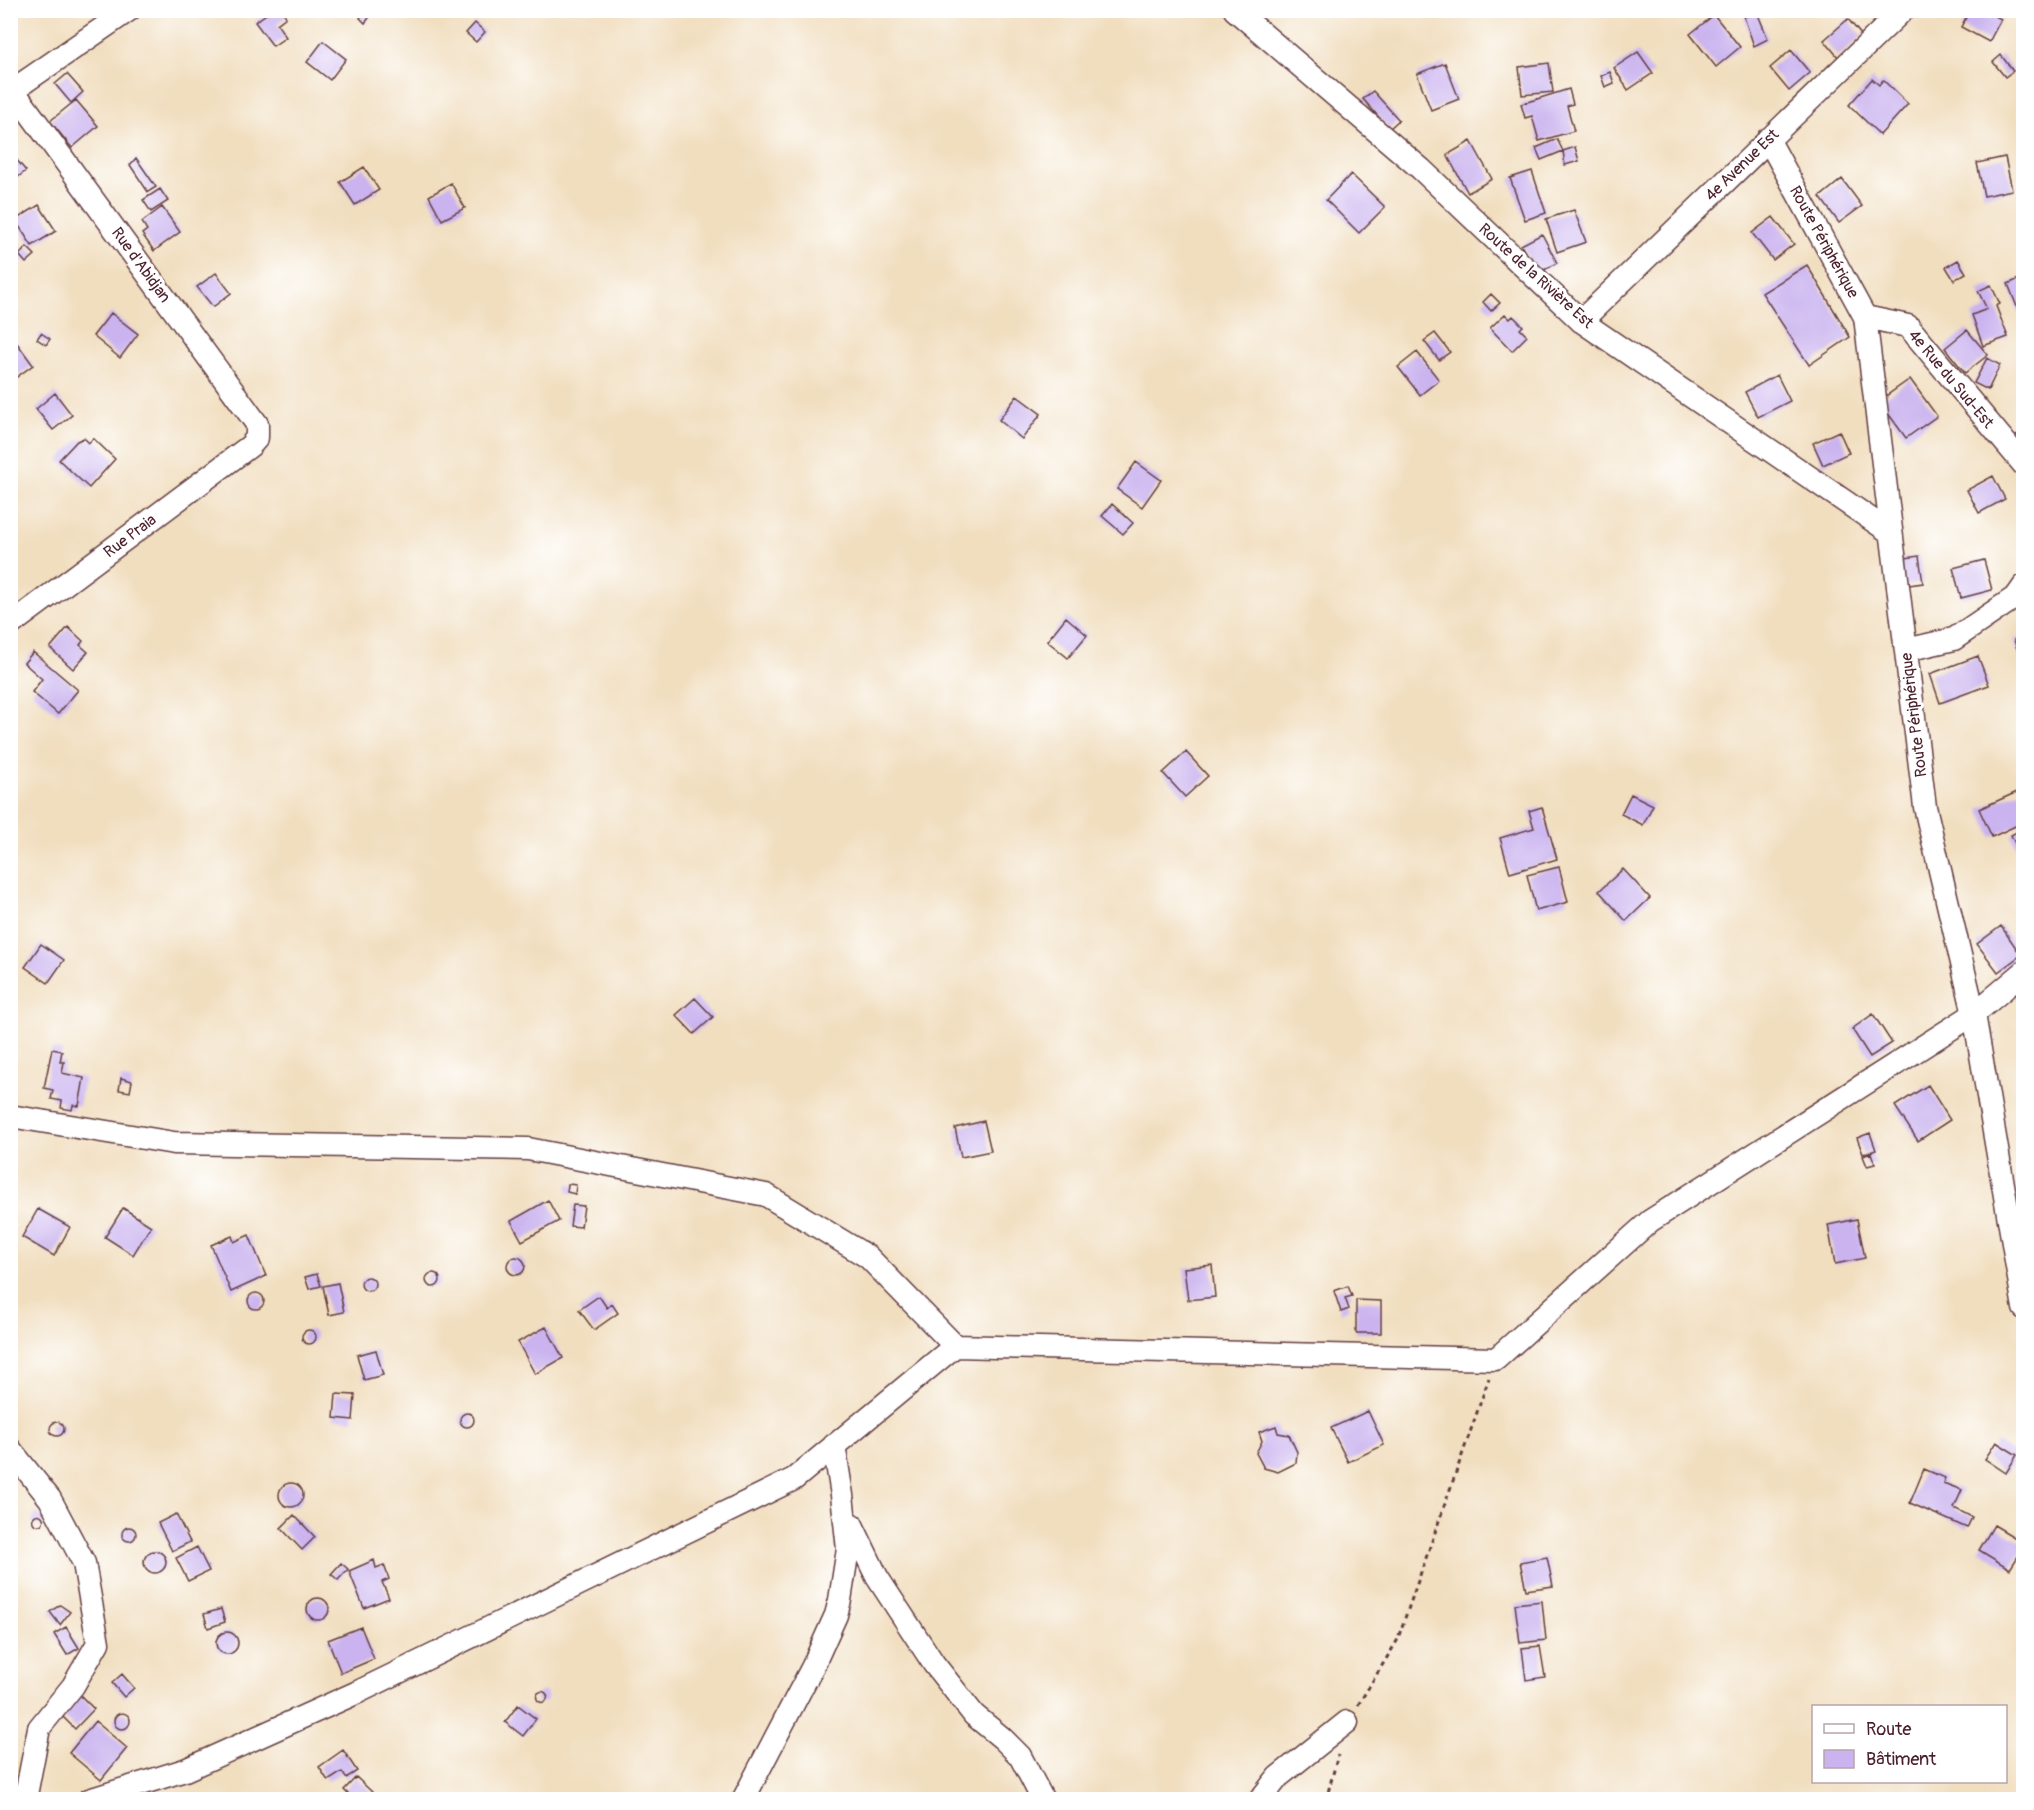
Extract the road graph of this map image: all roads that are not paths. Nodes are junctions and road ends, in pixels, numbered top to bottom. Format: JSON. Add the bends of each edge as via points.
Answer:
{"nodes":[{"id":1,"x":129,"y":10,"type":"edge"},
{"id":2,"x":1235,"y":10,"type":"edge"},
{"id":3,"x":1903,"y":10,"type":"edge"},
{"id":4,"x":11,"y":89,"type":"edge"},
{"id":5,"x":1768,"y":140,"type":"junction"},
{"id":6,"x":1864,"y":316,"type":"junction"},
{"id":7,"x":1581,"y":321,"type":"junction"},
{"id":8,"x":250,"y":446,"type":"joint"},
{"id":9,"x":2024,"y":465,"type":"edge"},
{"id":10,"x":1891,"y":533,"type":"junction"},
{"id":11,"x":2024,"y":586,"type":"edge"},
{"id":12,"x":10,"y":625,"type":"edge"},
{"id":13,"x":1906,"y":650,"type":"junction"},
{"id":14,"x":2024,"y":972,"type":"edge"},
{"id":15,"x":1974,"y":1014,"type":"junction"},
{"id":16,"x":10,"y":1116,"type":"edge"},
{"id":17,"x":2024,"y":1308,"type":"edge"},
{"id":18,"x":955,"y":1346,"type":"junction"},
{"id":19,"x":834,"y":1445,"type":"junction"},
{"id":20,"x":10,"y":1449,"type":"edge"},
{"id":21,"x":842,"y":1494,"type":"junction"},
{"id":22,"x":1347,"y":1722,"type":"road end"},
{"id":23,"x":25,"y":1800,"type":"edge"},
{"id":24,"x":89,"y":1800,"type":"edge"},
{"id":25,"x":743,"y":1800,"type":"edge"},
{"id":26,"x":1042,"y":1800,"type":"edge"},
{"id":27,"x":1260,"y":1800,"type":"edge"}],
"edges":[{"from":1,"to":4,"type":"street"},
{"from":2,"to":7,"type":"street","name":"Route de la Rivière Est","via":[[1421,169]]},
{"from":3,"to":5,"type":"street","name":"4e Avenue Est"},
{"from":4,"to":8,"type":"street","name":"Rue d'Abidjan","via":[[258,424],[257,438]]},
{"from":5,"to":6,"type":"street","name":"Route Périphérique"},
{"from":5,"to":7,"type":"street","name":"4e Avenue Est"},
{"from":6,"to":9,"type":"street","name":"4e Rue du Sud-Est","via":[[1908,326]]},
{"from":6,"to":10,"type":"street","name":"Route Périphérique"},
{"from":7,"to":10,"type":"street","name":"Route de la Rivière Est"},
{"from":8,"to":12,"type":"street","name":"Rue Praia"},
{"from":10,"to":13,"type":"street","name":"Route Périphérique"},
{"from":11,"to":13,"type":"street","via":[[2017,596],[1954,639]]},
{"from":13,"to":15,"type":"street","name":"Route Périphérique","via":[[1925,807]]},
{"from":14,"to":15,"type":"street"},
{"from":15,"to":17,"type":"street","name":"Route Périphérique"},
{"from":15,"to":18,"type":"street","via":[[1650,1221],[1496,1359]]},
{"from":16,"to":18,"type":"street","via":[[174,1143],[528,1149],[766,1195],[868,1257]]},
{"from":18,"to":19,"type":"street"},
{"from":19,"to":21,"type":"street"},
{"from":19,"to":24,"type":"street","via":[[794,1479],[358,1692],[185,1770]]},
{"from":20,"to":23,"type":"street","via":[[50,1499],[84,1563],[98,1643],[73,1686],[39,1728]]},
{"from":21,"to":25,"type":"street","via":[[848,1549],[836,1615]]},
{"from":21,"to":26,"type":"street","via":[[855,1534],[902,1616],[974,1715],[1020,1756]]},
{"from":22,"to":27,"type":"street","via":[[1278,1777]]}]}
